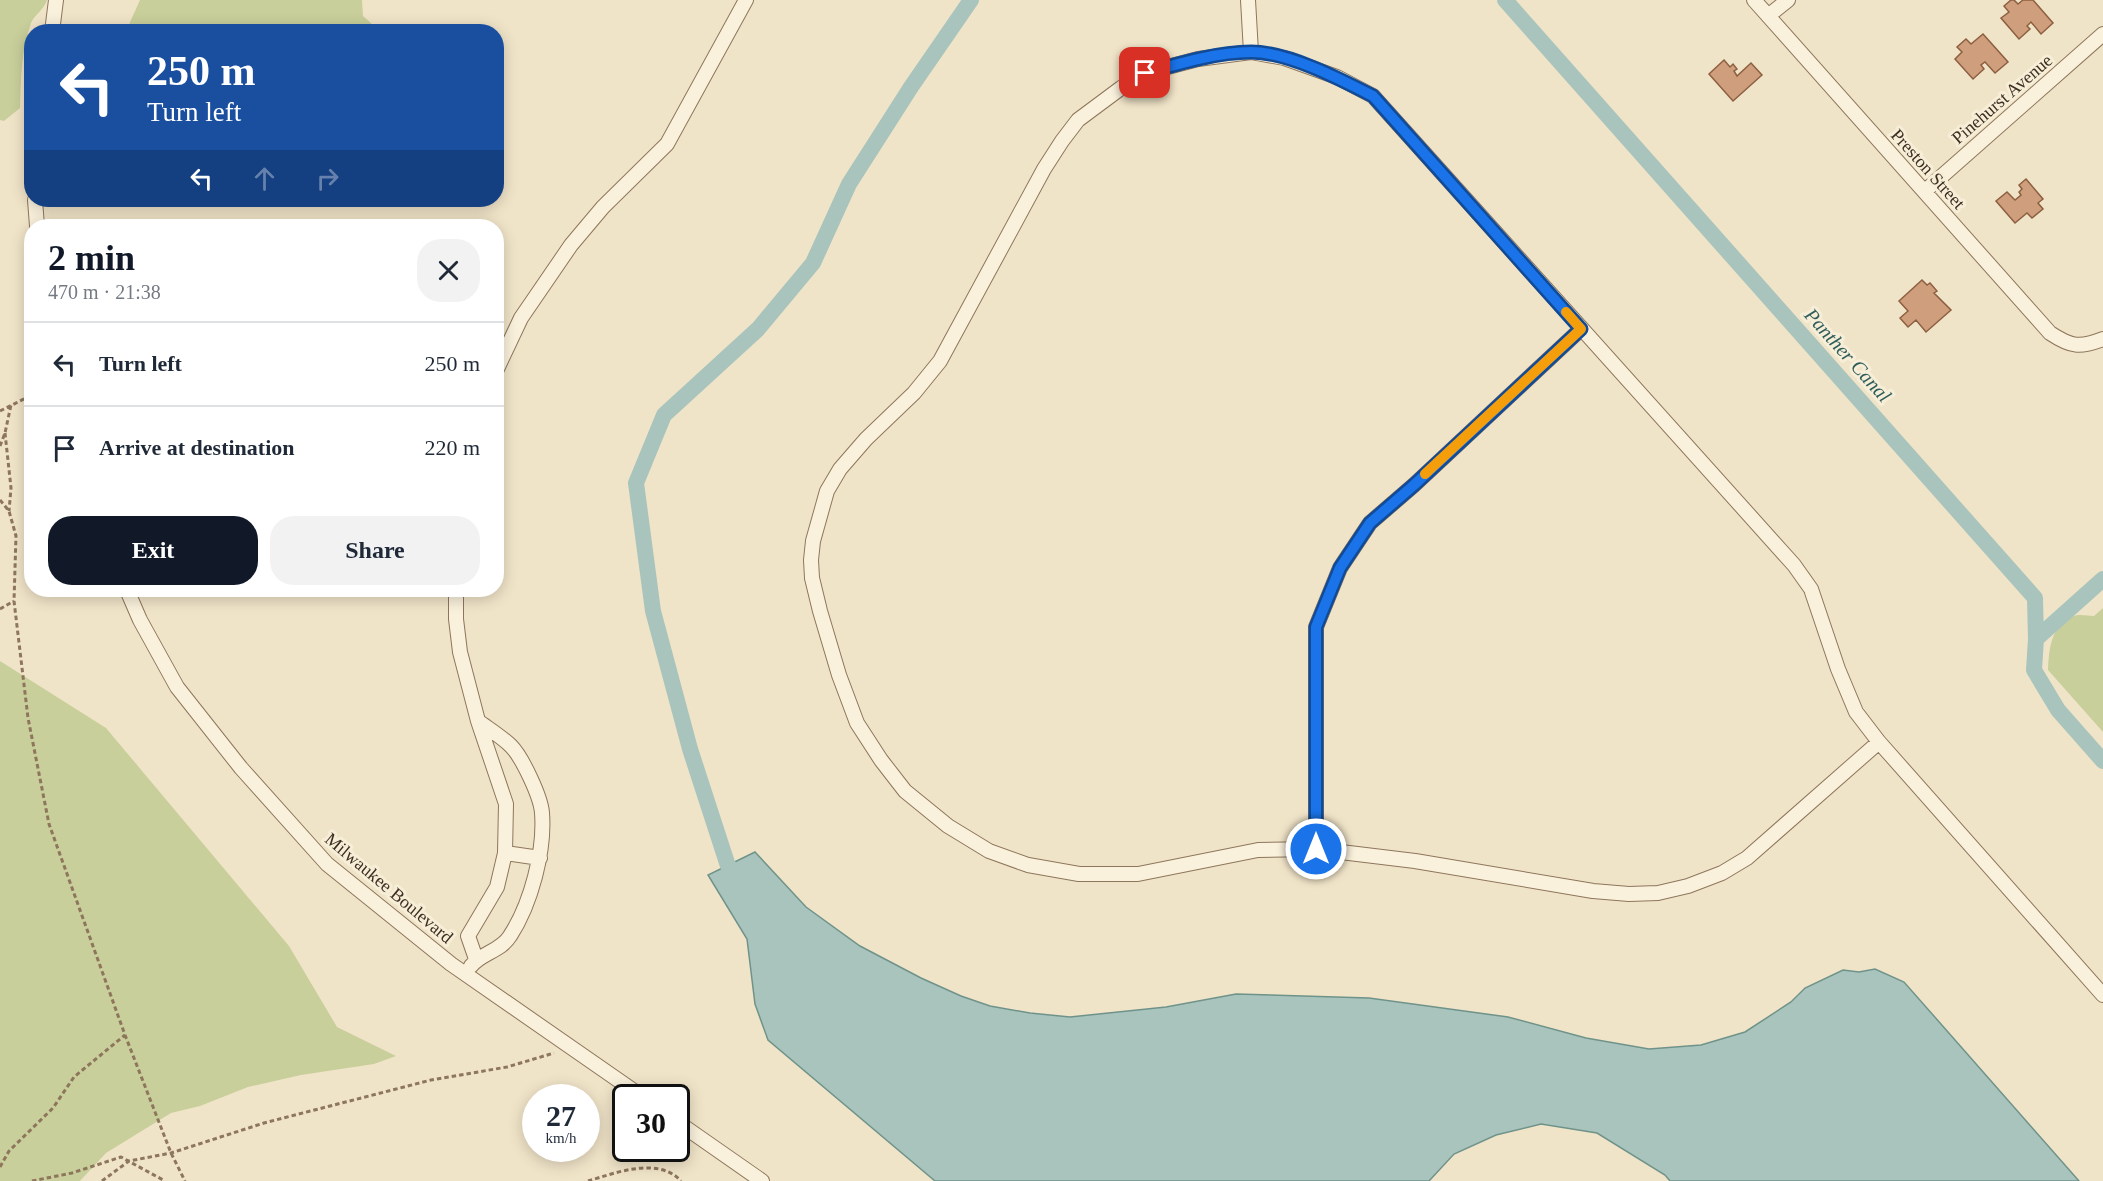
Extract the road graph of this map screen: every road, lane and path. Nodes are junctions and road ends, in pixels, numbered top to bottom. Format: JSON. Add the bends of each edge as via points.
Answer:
{"nodes":[{"id":1,"x":56,"y":0,"type":"edge"},
{"id":2,"x":746,"y":0,"type":"edge"},
{"id":3,"x":1248,"y":0,"type":"edge"},
{"id":4,"x":1754,"y":0,"type":"edge"},
{"id":5,"x":1788,"y":0,"type":"edge"},
{"id":6,"x":1768,"y":16,"type":"junction"},
{"id":7,"x":53,"y":24,"type":"edge"},
{"id":8,"x":2103,"y":33,"type":"edge"},
{"id":9,"x":1251,"y":52,"type":"junction"},
{"id":10,"x":1925,"y":191,"type":"junction"},
{"id":11,"x":1581,"y":329,"type":"junction"},
{"id":12,"x":2103,"y":339,"type":"edge"},
{"id":13,"x":504,"y":354,"type":"edge"},
{"id":14,"x":24,"y":399,"type":"edge"},
{"id":15,"x":11,"y":405,"type":"junction"},
{"id":16,"x":0,"y":411,"type":"edge"},
{"id":17,"x":5,"y":433,"type":"junction"},
{"id":18,"x":0,"y":446,"type":"edge"},
{"id":19,"x":0,"y":500,"type":"edge"},
{"id":20,"x":9,"y":510,"type":"junction"},
{"id":21,"x":130,"y":597,"type":"edge"},
{"id":22,"x":456,"y":597,"type":"edge"},
{"id":23,"x":14,"y":601,"type":"junction"},
{"id":24,"x":0,"y":609,"type":"edge"},
{"id":25,"x":478,"y":721,"type":"junction"},
{"id":26,"x":1879,"y":742,"type":"junction"},
{"id":27,"x":1316,"y":849,"type":"junction"},
{"id":28,"x":505,"y":853,"type":"junction"},
{"id":29,"x":540,"y":858,"type":"junction"},
{"id":30,"x":476,"y":959,"type":"junction"},
{"id":31,"x":465,"y":974,"type":"junction"},
{"id":32,"x":2103,"y":994,"type":"edge"},
{"id":33,"x":125,"y":1035,"type":"junction"},
{"id":34,"x":569,"y":1046,"type":"junction"},
{"id":35,"x":624,"y":1084,"type":"edge"},
{"id":36,"x":690,"y":1131,"type":"edge"},
{"id":37,"x":171,"y":1153,"type":"junction"},
{"id":38,"x":129,"y":1161,"type":"junction"},
{"id":39,"x":0,"y":1167,"type":"edge"},
{"id":40,"x":32,"y":1181,"type":"edge"},
{"id":41,"x":102,"y":1181,"type":"edge"},
{"id":42,"x":165,"y":1181,"type":"edge"},
{"id":43,"x":185,"y":1181,"type":"edge"},
{"id":44,"x":588,"y":1181,"type":"edge"},
{"id":45,"x":681,"y":1181,"type":"edge"},
{"id":46,"x":762,"y":1181,"type":"edge"}],
"edges":[{"from":1,"to":7,"type":"street"},
{"from":2,"to":13,"type":"street","via":[[667,144],[571,245],[521,318]]},
{"from":3,"to":9,"type":"street"},
{"from":4,"to":6,"type":"street","name":"Preston Street"},
{"from":5,"to":6,"type":"street"},
{"from":6,"to":10,"type":"street","name":"Preston Street"},
{"from":8,"to":10,"type":"street","name":"Pinehurst Avenue"},
{"from":9,"to":11,"type":"street","via":[[1284,58],[1337,77],[1373,96]]},
{"from":9,"to":27,"type":"street","via":[[1198,59],[1145,73],[1078,120],[1044,169],[940,361],[915,393],[866,439],[827,491],[811,560],[812,578],[839,675],[868,742],[905,791],[948,826],[989,851],[1028,865],[1079,874],[1116,875],[1165,870],[1258,850]]},
{"from":10,"to":12,"type":"street","name":"Preston Street","via":[[2050,333],[2065,343],[2086,346]]},
{"from":11,"to":26,"type":"street","via":[[1794,565],[1811,589],[1856,712]]},
{"from":11,"to":27,"type":"street","via":[[1370,523],[1340,568],[1316,627]]},
{"from":14,"to":15,"type":"path"},
{"from":15,"to":16,"type":"path"},
{"from":15,"to":17,"type":"path"},
{"from":17,"to":18,"type":"path"},
{"from":17,"to":20,"type":"path","via":[[11,488]]},
{"from":19,"to":20,"type":"path"},
{"from":20,"to":23,"type":"path","via":[[16,536]]},
{"from":21,"to":31,"type":"street","name":"Milwaukee Boulevard","via":[[177,687],[241,768],[327,864]]},
{"from":22,"to":25,"type":"street","via":[[460,652]]},
{"from":23,"to":24,"type":"path"},
{"from":23,"to":33,"type":"path","via":[[28,718],[49,825]]},
{"from":25,"to":28,"type":"street","via":[[506,804]]},
{"from":25,"to":29,"type":"street","via":[[512,747],[527,769],[542,811]]},
{"from":26,"to":27,"type":"street","via":[[1747,858],[1722,873],[1658,893],[1593,891]]},
{"from":26,"to":32,"type":"street"},
{"from":28,"to":29,"type":"street"},
{"from":28,"to":30,"type":"street","via":[[496,887],[468,936]]},
{"from":29,"to":30,"type":"street","via":[[510,937],[495,951]]},
{"from":30,"to":31,"type":"street"},
{"from":31,"to":34,"type":"street","name":"Milwaukee Boulevard"},
{"from":33,"to":37,"type":"path"},
{"from":33,"to":39,"type":"path","via":[[74,1077],[53,1108],[9,1151]]},
{"from":34,"to":35,"type":"street","name":"Milwaukee Boulevard"},
{"from":34,"to":37,"type":"path","via":[[507,1067],[431,1080],[264,1123]]},
{"from":36,"to":46,"type":"street"},
{"from":37,"to":38,"type":"path"},
{"from":37,"to":43,"type":"path"},
{"from":38,"to":40,"type":"path","via":[[121,1157]]},
{"from":38,"to":41,"type":"path"},
{"from":38,"to":42,"type":"path"},
{"from":44,"to":45,"type":"path","via":[[654,1167]]}]}
